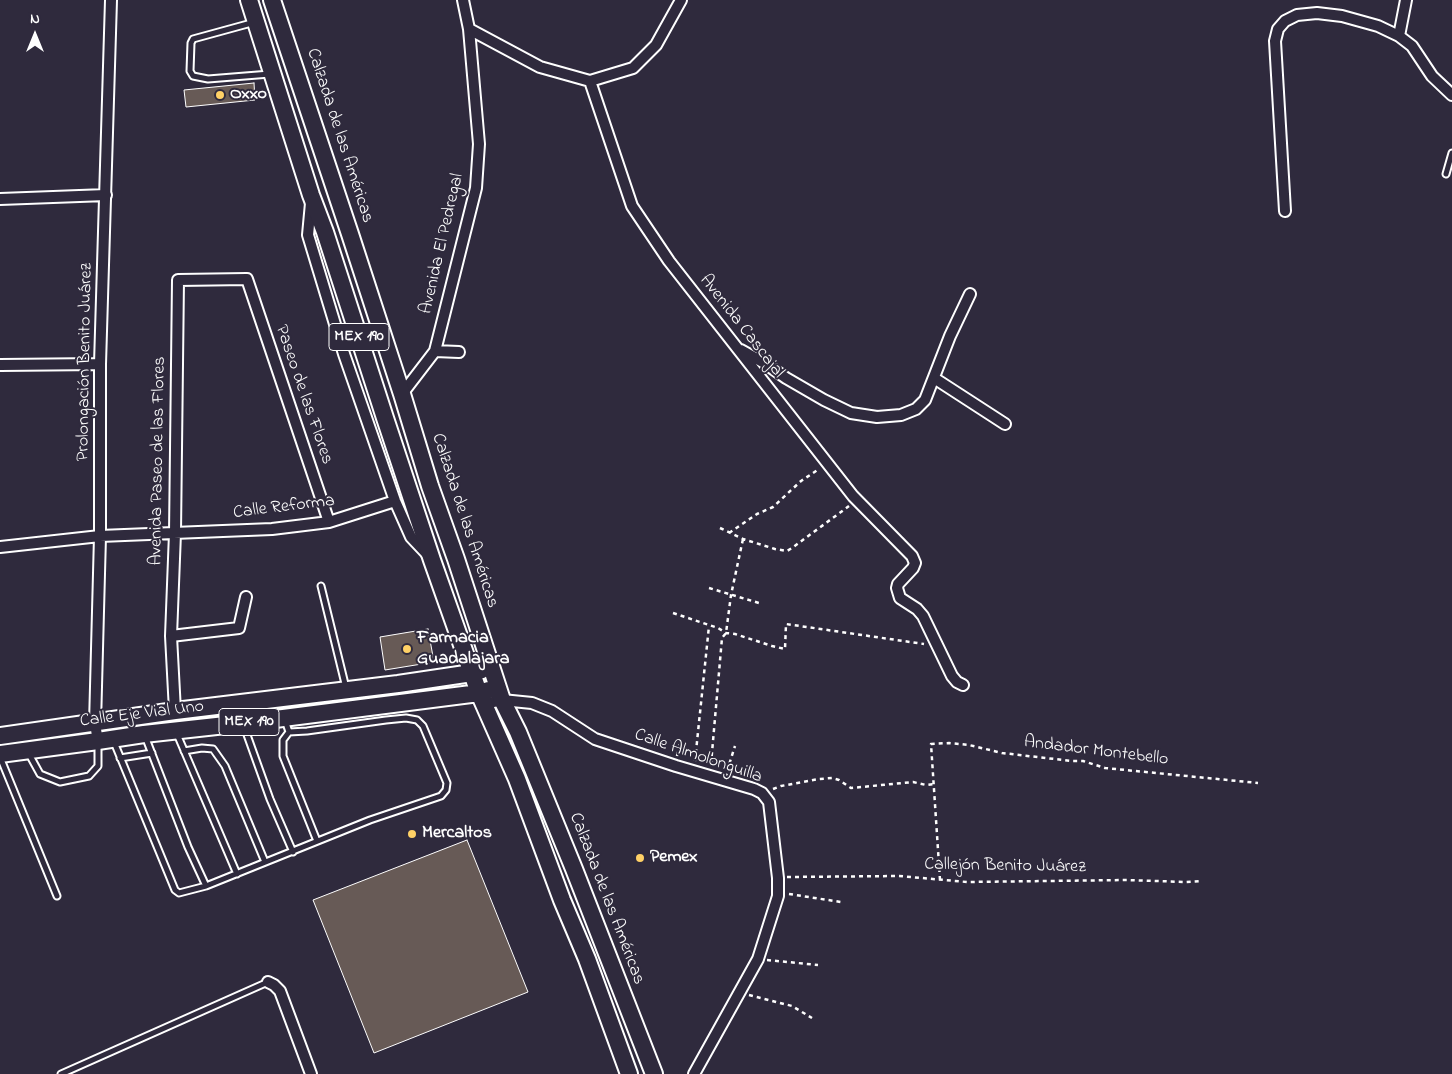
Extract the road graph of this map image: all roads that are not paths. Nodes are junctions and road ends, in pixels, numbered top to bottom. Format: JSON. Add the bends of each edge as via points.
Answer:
{"nodes":[{"id":1,"x":111,"y":0,"type":"edge"},
{"id":2,"x":249,"y":0,"type":"edge"},
{"id":3,"x":272,"y":0,"type":"edge"},
{"id":4,"x":463,"y":0,"type":"edge"},
{"id":5,"x":681,"y":0,"type":"edge"},
{"id":6,"x":1406,"y":0,"type":"edge"},
{"id":7,"x":256,"y":22,"type":"junction"},
{"id":8,"x":469,"y":30,"type":"junction"},
{"id":9,"x":1400,"y":36,"type":"junction"},
{"id":10,"x":273,"y":74,"type":"junction"},
{"id":11,"x":590,"y":81,"type":"junction"},
{"id":12,"x":1452,"y":95,"type":"edge"},
{"id":13,"x":1452,"y":153,"type":"edge"},
{"id":14,"x":1446,"y":174,"type":"dead end"},
{"id":15,"x":106,"y":195,"type":"junction"},
{"id":16,"x":311,"y":195,"type":"junction"},
{"id":17,"x":0,"y":199,"type":"edge"},
{"id":18,"x":1285,"y":211,"type":"dead end"},
{"id":19,"x":247,"y":279,"type":"joint"},
{"id":20,"x":970,"y":294,"type":"dead end"},
{"id":21,"x":738,"y":349,"type":"junction"},
{"id":22,"x":435,"y":351,"type":"junction"},
{"id":23,"x":460,"y":352,"type":"dead end"},
{"id":24,"x":100,"y":364,"type":"junction"},
{"id":25,"x":0,"y":365,"type":"edge"},
{"id":26,"x":934,"y":378,"type":"junction"},
{"id":27,"x":402,"y":394,"type":"junction"},
{"id":28,"x":1004,"y":424,"type":"dead end"},
{"id":29,"x":395,"y":501,"type":"junction"},
{"id":30,"x":330,"y":522,"type":"junction"},
{"id":31,"x":175,"y":533,"type":"junction"},
{"id":32,"x":100,"y":536,"type":"junction"},
{"id":33,"x":0,"y":547,"type":"edge"},
{"id":34,"x":432,"y":560,"type":"junction"},
{"id":35,"x":321,"y":586,"type":"dead end"},
{"id":36,"x":246,"y":597,"type":"dead end"},
{"id":37,"x":171,"y":636,"type":"junction"},
{"id":38,"x":491,"y":667,"type":"junction"},
{"id":39,"x":472,"y":674,"type":"junction"},
{"id":40,"x":963,"y":684,"type":"dead end"},
{"id":41,"x":347,"y":691,"type":"junction"},
{"id":42,"x":500,"y":694,"type":"junction"},
{"id":43,"x":482,"y":699,"type":"junction"},
{"id":44,"x":240,"y":703,"type":"junction"},
{"id":45,"x":175,"y":711,"type":"junction"},
{"id":46,"x":244,"y":723,"type":"junction"},
{"id":47,"x":95,"y":724,"type":"junction"},
{"id":48,"x":286,"y":724,"type":"junction"},
{"id":49,"x":175,"y":730,"type":"junction"},
{"id":50,"x":144,"y":734,"type":"junction"},
{"id":51,"x":0,"y":736,"type":"edge"},
{"id":52,"x":106,"y":740,"type":"junction"},
{"id":53,"x":27,"y":750,"type":"junction"},
{"id":54,"x":184,"y":750,"type":"junction"},
{"id":55,"x":152,"y":753,"type":"junction"},
{"id":56,"x":0,"y":756,"type":"edge"},
{"id":57,"x":120,"y":758,"type":"junction"},
{"id":58,"x":317,"y":841,"type":"junction"},
{"id":59,"x":293,"y":852,"type":"junction"},
{"id":60,"x":265,"y":862,"type":"junction"},
{"id":61,"x":237,"y":874,"type":"junction"},
{"id":62,"x":206,"y":886,"type":"junction"},
{"id":63,"x":57,"y":896,"type":"dead end"},
{"id":64,"x":268,"y":982,"type":"joint"},
{"id":65,"x":61,"y":1074,"type":"edge"},
{"id":66,"x":311,"y":1074,"type":"edge"},
{"id":67,"x":629,"y":1074,"type":"edge"},
{"id":68,"x":654,"y":1074,"type":"edge"},
{"id":69,"x":694,"y":1074,"type":"edge"}],
"edges":[{"from":1,"to":15,"type":"street","name":"Prolongación Benito Juárez"},
{"from":2,"to":7,"type":"main road","number":"MEX 190"},
{"from":3,"to":27,"type":"main road","name":"Calzada de las Américas","number":"MEX 190"},
{"from":4,"to":8,"type":"street","name":"Avenida El Pedregal"},
{"from":5,"to":11,"type":"street","via":[[656,45],[633,68]]},
{"from":6,"to":9,"type":"street"},
{"from":7,"to":10,"type":"main road","number":"MEX 190"},
{"from":7,"to":10,"type":"lane","via":[[194,39],[190,71],[193,76],[208,79]]},
{"from":8,"to":11,"type":"street","via":[[540,67]]},
{"from":8,"to":22,"type":"street","name":"Avenida El Pedregal","via":[[479,144],[476,188]]},
{"from":9,"to":12,"type":"street"},
{"from":9,"to":18,"type":"street","via":[[1342,16],[1317,13],[1297,15],[1278,29],[1275,41]]},
{"from":10,"to":16,"type":"main road","number":"MEX 190"},
{"from":11,"to":21,"type":"street","name":"Avenida Cascajal","via":[[632,206],[669,261]]},
{"from":13,"to":14,"type":"lane"},
{"from":15,"to":17,"type":"street"},
{"from":15,"to":24,"type":"street","name":"Prolongación Benito Juárez"},
{"from":16,"to":29,"type":"street","via":[[308,235],[344,354]]},
{"from":16,"to":34,"type":"main road","number":"MEX 190"},
{"from":19,"to":30,"type":"street","name":"Paseo de las Flores"},
{"from":19,"to":31,"type":"street","name":"Avenida Paseo de las Flores","via":[[178,280]]},
{"from":20,"to":26,"type":"street"},
{"from":21,"to":26,"type":"street","via":[[824,400],[851,413],[877,417],[901,415],[916,409],[925,400]]},
{"from":21,"to":40,"type":"street","name":"Avenida Cascajal","via":[[856,500],[912,556],[913,568],[898,584],[900,598],[923,616],[952,676]]},
{"from":22,"to":23,"type":"street"},
{"from":22,"to":27,"type":"street","name":"Avenida El Pedregal"},
{"from":24,"to":25,"type":"street"},
{"from":24,"to":32,"type":"street","name":"Prolongación Benito Juárez"},
{"from":26,"to":28,"type":"street"},
{"from":27,"to":38,"type":"main road","name":"Calzada de las Américas","number":"MEX 190"},
{"from":29,"to":30,"type":"street","name":"Calle Reforma"},
{"from":29,"to":34,"type":"street","via":[[411,537]]},
{"from":30,"to":31,"type":"street","name":"Calle Reforma"},
{"from":31,"to":32,"type":"street","name":"Calle Reforma"},
{"from":31,"to":37,"type":"street","name":"Avenida Paseo de las Flores"},
{"from":32,"to":33,"type":"street","name":"Calle Reforma"},
{"from":32,"to":47,"type":"street","name":"Prolongación Benito Juárez"},
{"from":34,"to":39,"type":"main road","number":"MEX 190"},
{"from":35,"to":41,"type":"lane"},
{"from":36,"to":37,"type":"street","via":[[239,628]]},
{"from":37,"to":45,"type":"street","name":"Avenida Paseo de las Flores"},
{"from":38,"to":39,"type":"main road","name":"Calle Eje Vial Uno"},
{"from":38,"to":42,"type":"main road","name":"Calzada de las Américas","number":"MEX 190"},
{"from":39,"to":41,"type":"main road","name":"Calle Eje Vial Uno"},
{"from":39,"to":43,"type":"main road","number":"MEX 190"},
{"from":41,"to":44,"type":"main road","name":"Calle Eje Vial Uno"},
{"from":42,"to":43,"type":"main road","name":"Calle Eje Vial Uno","number":"MEX 190"},
{"from":42,"to":68,"type":"main road","name":"Calzada de las Américas","number":"MEX 190","via":[[574,869]]},
{"from":42,"to":69,"type":"street","name":"Calle Almolonguilla","via":[[552,711],[596,739],[754,789],[769,802],[778,896],[758,959]]},
{"from":43,"to":48,"type":"main road","name":"Calle Eje Vial Uno","number":"MEX 190"},
{"from":43,"to":67,"type":"main road","number":"MEX 190","via":[[517,779]]},
{"from":44,"to":45,"type":"main road","name":"Calle Eje Vial Uno"},
{"from":44,"to":46,"type":"lane"},
{"from":45,"to":47,"type":"main road","name":"Calle Eje Vial Uno"},
{"from":46,"to":48,"type":"main road","name":"Calle Eje Vial Uno","number":"MEX 190"},
{"from":46,"to":49,"type":"main road","name":"Calle Eje Vial Uno","number":"MEX 190"},
{"from":46,"to":59,"type":"lane","via":[[270,799]]},
{"from":47,"to":51,"type":"main road","name":"Calle Eje Vial Uno"},
{"from":47,"to":52,"type":"street","name":"Prolongación Benito Juárez"},
{"from":48,"to":58,"type":"lane","via":[[283,756]]},
{"from":48,"to":58,"type":"lane","via":[[307,732],[393,719],[418,720],[447,783],[442,796]]},
{"from":49,"to":50,"type":"main road","name":"Calle Eje Vial Uno","number":"MEX 190"},
{"from":49,"to":54,"type":"lane"},
{"from":50,"to":52,"type":"main road","name":"Calle Eje Vial Uno","number":"MEX 190"},
{"from":50,"to":55,"type":"lane"},
{"from":52,"to":53,"type":"main road","name":"Calle Eje Vial Uno","number":"MEX 190"},
{"from":52,"to":53,"type":"lane","via":[[99,754],[98,766],[88,776],[60,782],[40,774]]},
{"from":52,"to":57,"type":"lane"},
{"from":53,"to":56,"type":"main road","name":"Calle Eje Vial Uno","number":"MEX 190"},
{"from":54,"to":60,"type":"lane","via":[[213,749],[217,754]]},
{"from":54,"to":61,"type":"lane"},
{"from":55,"to":57,"type":"lane"},
{"from":55,"to":62,"type":"lane"},
{"from":56,"to":63,"type":"lane"},
{"from":57,"to":62,"type":"lane","via":[[175,890],[179,893]]},
{"from":58,"to":59,"type":"lane"},
{"from":59,"to":60,"type":"lane"},
{"from":60,"to":61,"type":"lane"},
{"from":61,"to":62,"type":"lane"},
{"from":64,"to":65,"type":"lane"},
{"from":64,"to":66,"type":"street","via":[[280,991]]}]}
